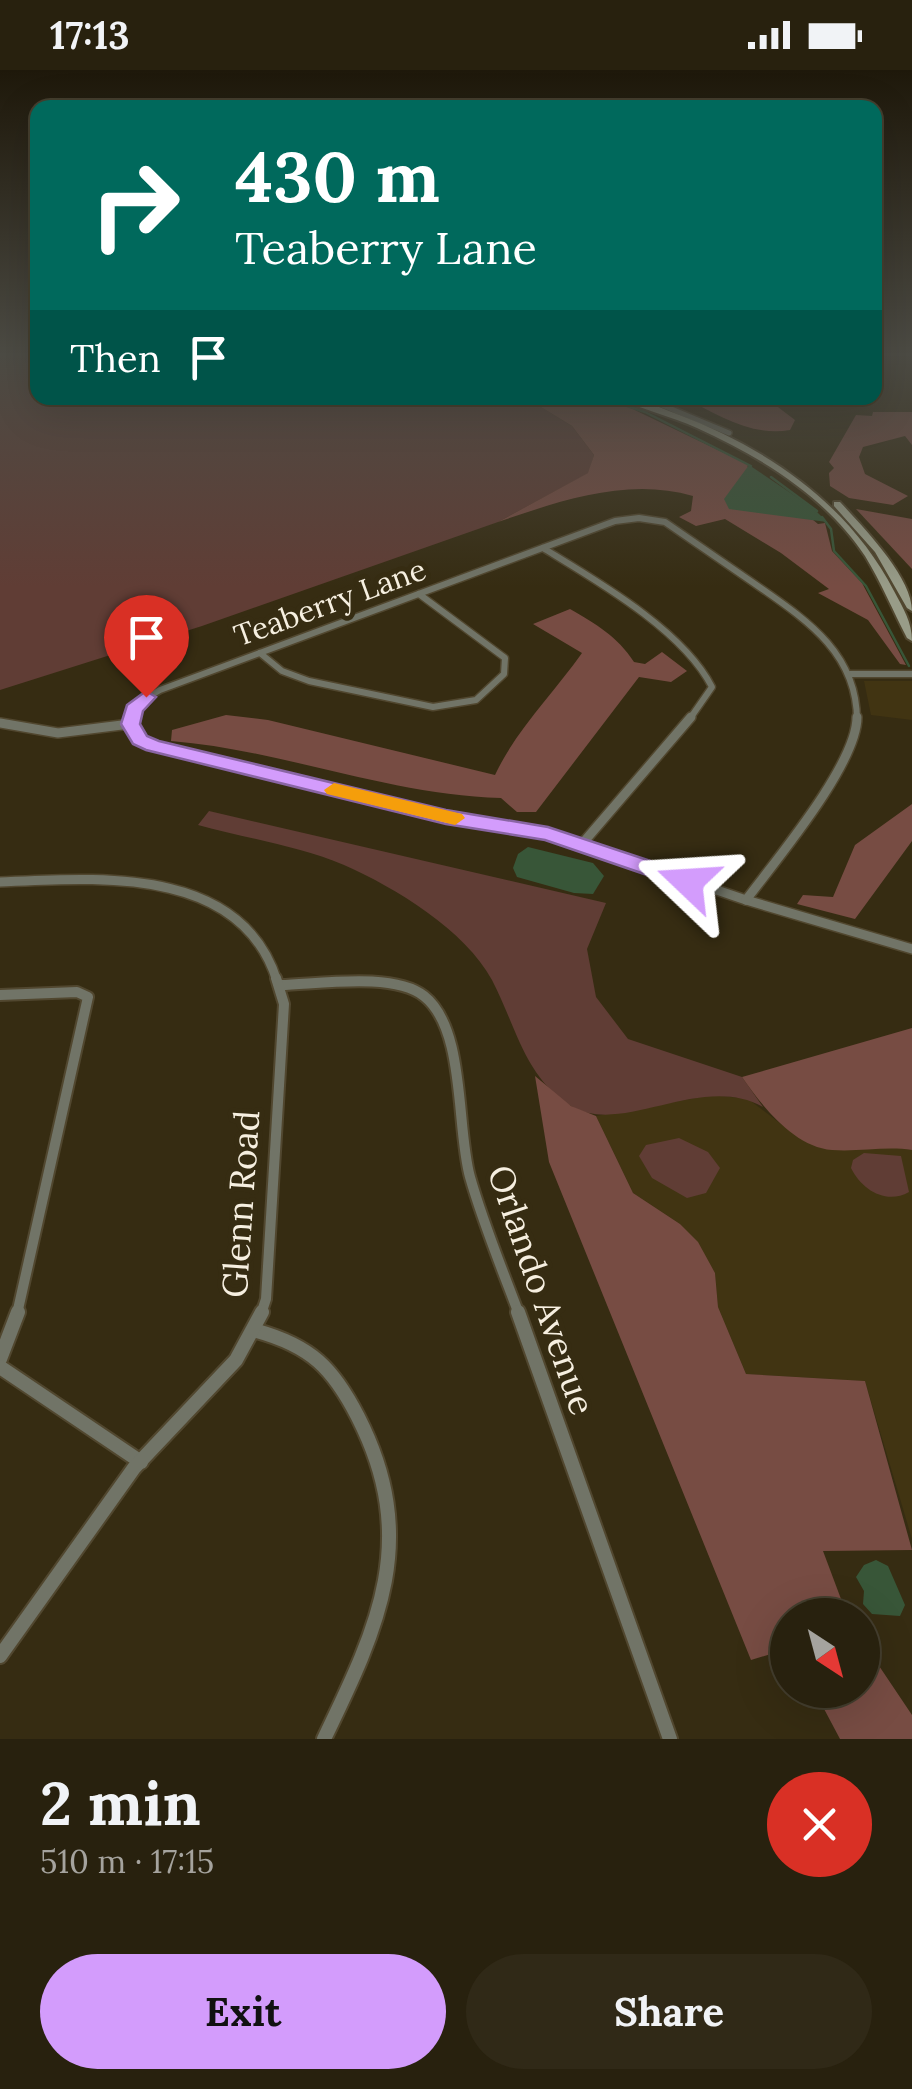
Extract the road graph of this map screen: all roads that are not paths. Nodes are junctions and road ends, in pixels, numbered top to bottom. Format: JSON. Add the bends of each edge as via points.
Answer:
{"nodes":[{"id":1,"x":706,"y":432,"type":"edge"},
{"id":2,"x":724,"y":432,"type":"edge"},
{"id":3,"x":543,"y":548,"type":"junction"},
{"id":4,"x":419,"y":594,"type":"junction"},
{"id":5,"x":912,"y":608,"type":"edge"},
{"id":6,"x":912,"y":638,"type":"edge"},
{"id":7,"x":260,"y":653,"type":"junction"},
{"id":8,"x":850,"y":674,"type":"junction"},
{"id":9,"x":912,"y":674,"type":"edge"},
{"id":10,"x":0,"y":723,"type":"edge"},
{"id":11,"x":130,"y":724,"type":"junction"},
{"id":12,"x":582,"y":844,"type":"junction"},
{"id":13,"x":0,"y":882,"type":"edge"},
{"id":14,"x":744,"y":902,"type":"junction"},
{"id":15,"x":912,"y":948,"type":"edge"},
{"id":16,"x":281,"y":985,"type":"junction"},
{"id":17,"x":0,"y":996,"type":"edge"},
{"id":18,"x":256,"y":1331,"type":"junction"},
{"id":19,"x":0,"y":1359,"type":"edge"},
{"id":20,"x":0,"y":1367,"type":"edge"},
{"id":21,"x":141,"y":1462,"type":"junction"},
{"id":22,"x":0,"y":1656,"type":"edge"},
{"id":23,"x":324,"y":1739,"type":"edge"},
{"id":24,"x":670,"y":1739,"type":"edge"}],
"edges":[{"from":1,"to":6,"type":"main road","via":[[738,445],[810,493],[866,552]]},
{"from":2,"to":5,"type":"main road","via":[[784,464],[834,502],[880,551]]},
{"from":3,"to":4,"type":"street","name":"Teaberry Lane"},
{"from":3,"to":8,"type":"street","via":[[620,520],[671,524],[806,619]]},
{"from":3,"to":12,"type":"street","via":[[604,586],[702,666],[712,687]]},
{"from":4,"to":7,"type":"street","name":"Teaberry Lane"},
{"from":4,"to":7,"type":"street","via":[[504,658],[504,674],[476,700],[433,707],[348,690],[294,676]]},
{"from":7,"to":11,"type":"street","name":"Teaberry Lane","via":[[154,693],[136,706]]},
{"from":8,"to":9,"type":"street"},
{"from":8,"to":14,"type":"street","via":[[858,716],[850,750]]},
{"from":10,"to":11,"type":"street","via":[[58,733]]},
{"from":11,"to":12,"type":"street","via":[[152,746]]},
{"from":12,"to":14,"type":"street"},
{"from":13,"to":16,"type":"street","name":"Glenn Road","via":[[129,878],[187,891],[252,932]]},
{"from":14,"to":15,"type":"street"},
{"from":16,"to":18,"type":"street","name":"Glenn Road","via":[[284,1030],[266,1299]]},
{"from":16,"to":24,"type":"street","name":"Orlando Avenue","via":[[389,982],[421,993],[441,1013],[469,1175]]},
{"from":17,"to":19,"type":"street","via":[[86,994],[14,1329]]},
{"from":18,"to":21,"type":"street","via":[[240,1357]]},
{"from":18,"to":23,"type":"street","name":"Glenn Road","via":[[296,1341],[321,1360],[364,1426],[388,1495],[392,1536],[380,1613]]},
{"from":20,"to":21,"type":"street"},
{"from":21,"to":22,"type":"street"}]}
